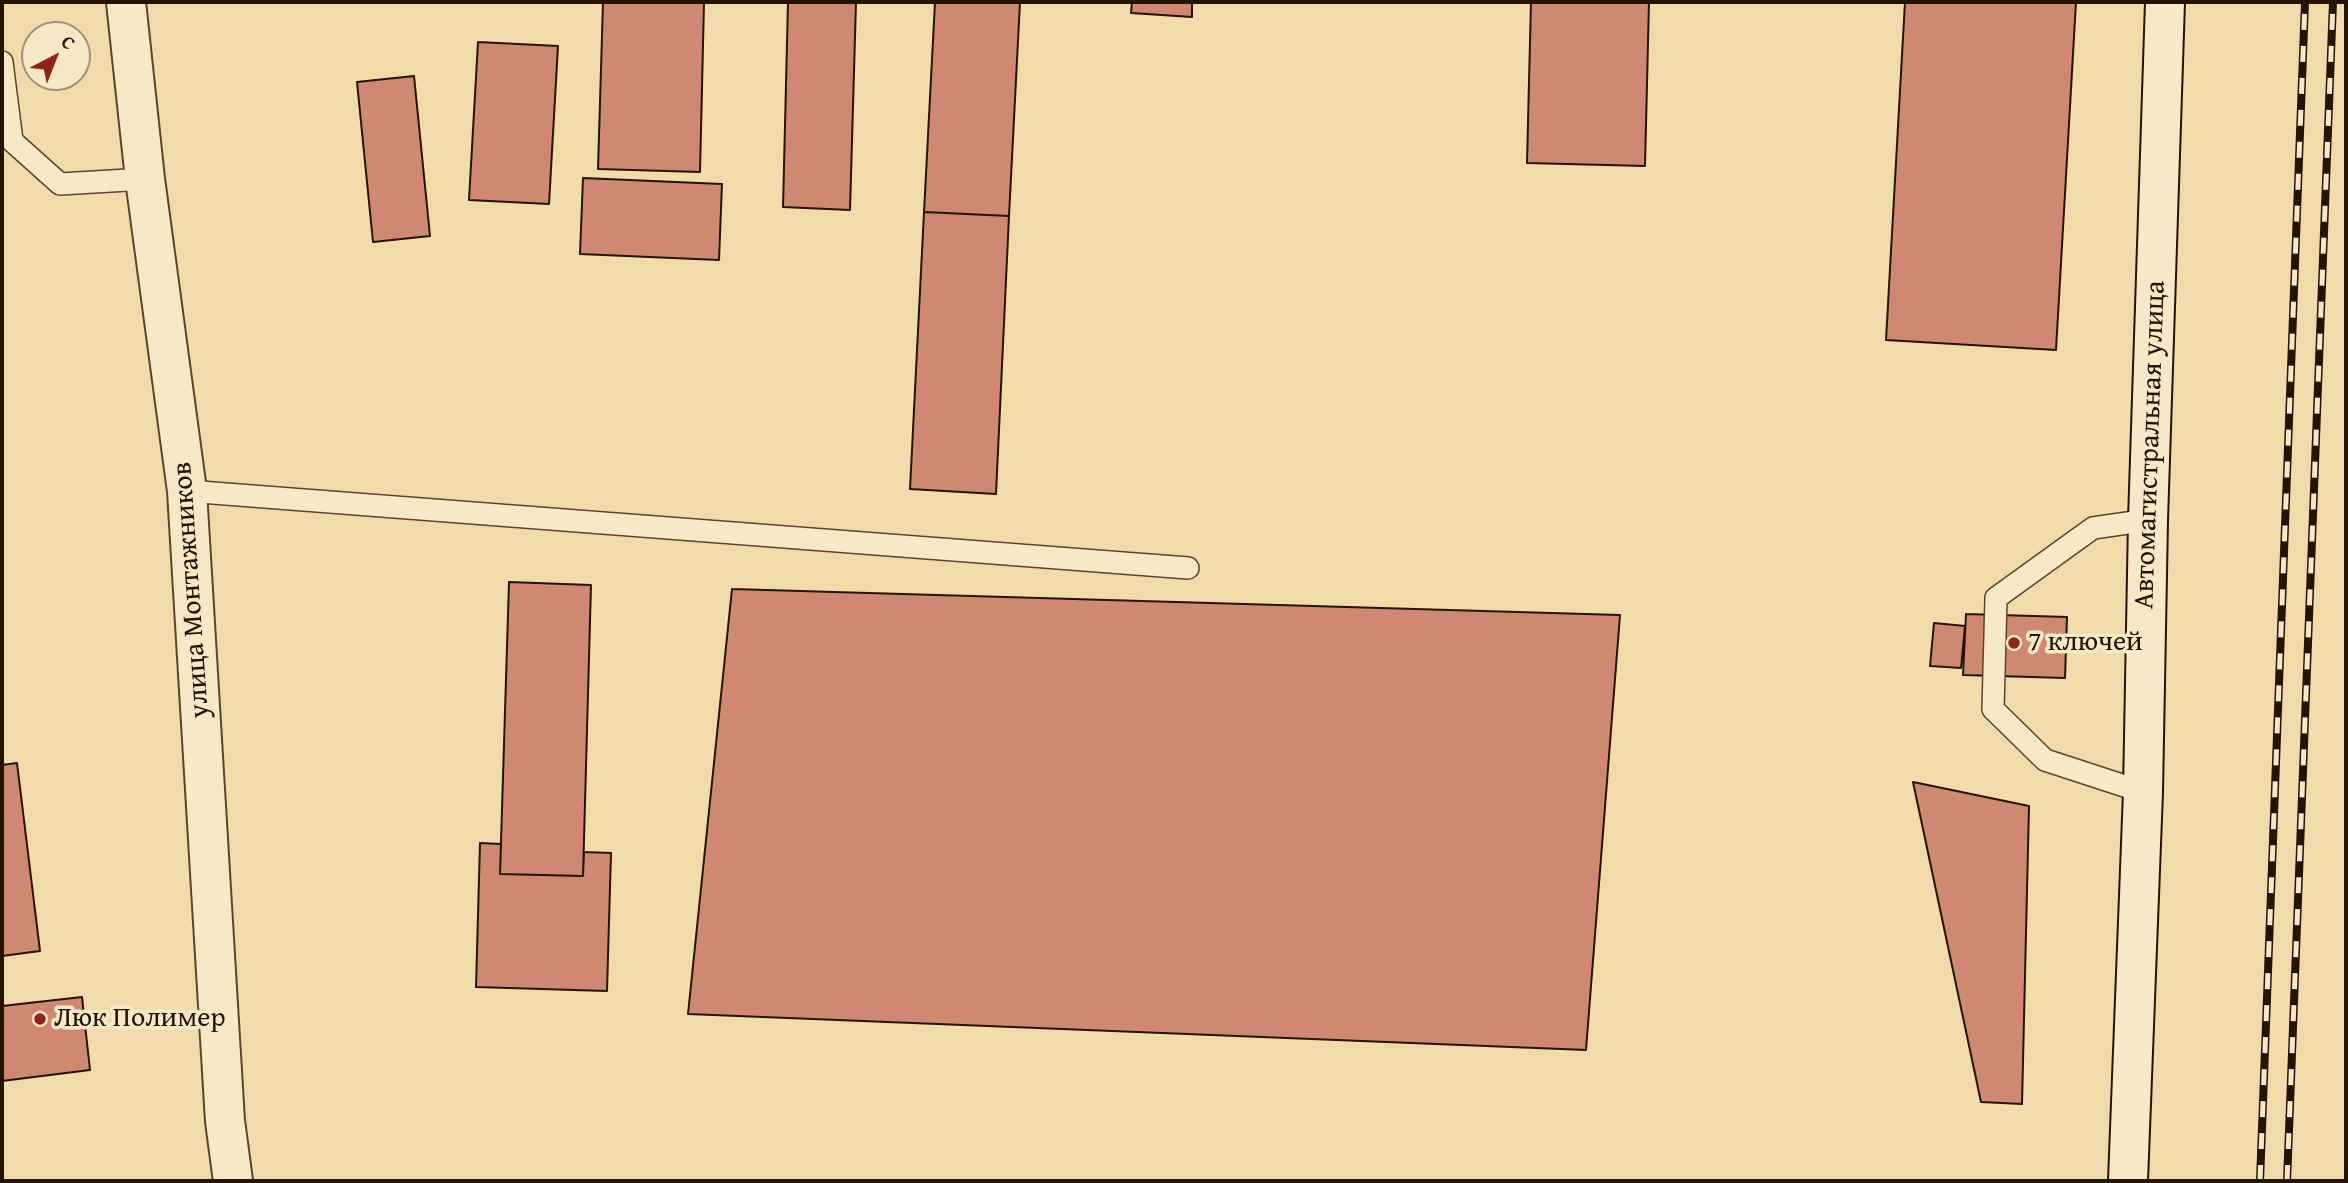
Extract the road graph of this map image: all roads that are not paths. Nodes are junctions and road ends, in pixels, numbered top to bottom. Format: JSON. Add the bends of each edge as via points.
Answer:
{"nodes":[{"id":1,"x":126,"y":2,"type":"edge"},
{"id":2,"x":2165,"y":2,"type":"edge"},
{"id":3,"x":2,"y":62,"type":"edge"},
{"id":4,"x":145,"y":179,"type":"junction"},
{"id":5,"x":187,"y":491,"type":"junction"},
{"id":6,"x":2148,"y":520,"type":"junction"},
{"id":7,"x":1188,"y":568,"type":"dead end"},
{"id":8,"x":2143,"y":792,"type":"junction"},
{"id":9,"x":233,"y":1181,"type":"edge"},
{"id":10,"x":2128,"y":1181,"type":"edge"}],
"edges":[{"from":1,"to":4,"type":"street","name":"улица Монтажников"},
{"from":2,"to":6,"type":"street","name":"Автомагистральная улица"},
{"from":3,"to":4,"type":"lane","via":[[12,141],[60,184]]},
{"from":4,"to":5,"type":"street","name":"улица Монтажников"},
{"from":5,"to":7,"type":"lane"},
{"from":5,"to":9,"type":"street","name":"улица Монтажников","via":[[225,1121]]},
{"from":6,"to":8,"type":"street","name":"Автомагистральная улица"},
{"from":6,"to":8,"type":"lane","via":[[2092,528],[1997,597],[1993,709],[2045,760]]},
{"from":8,"to":10,"type":"street","name":"Автомагистральная улица"}]}
